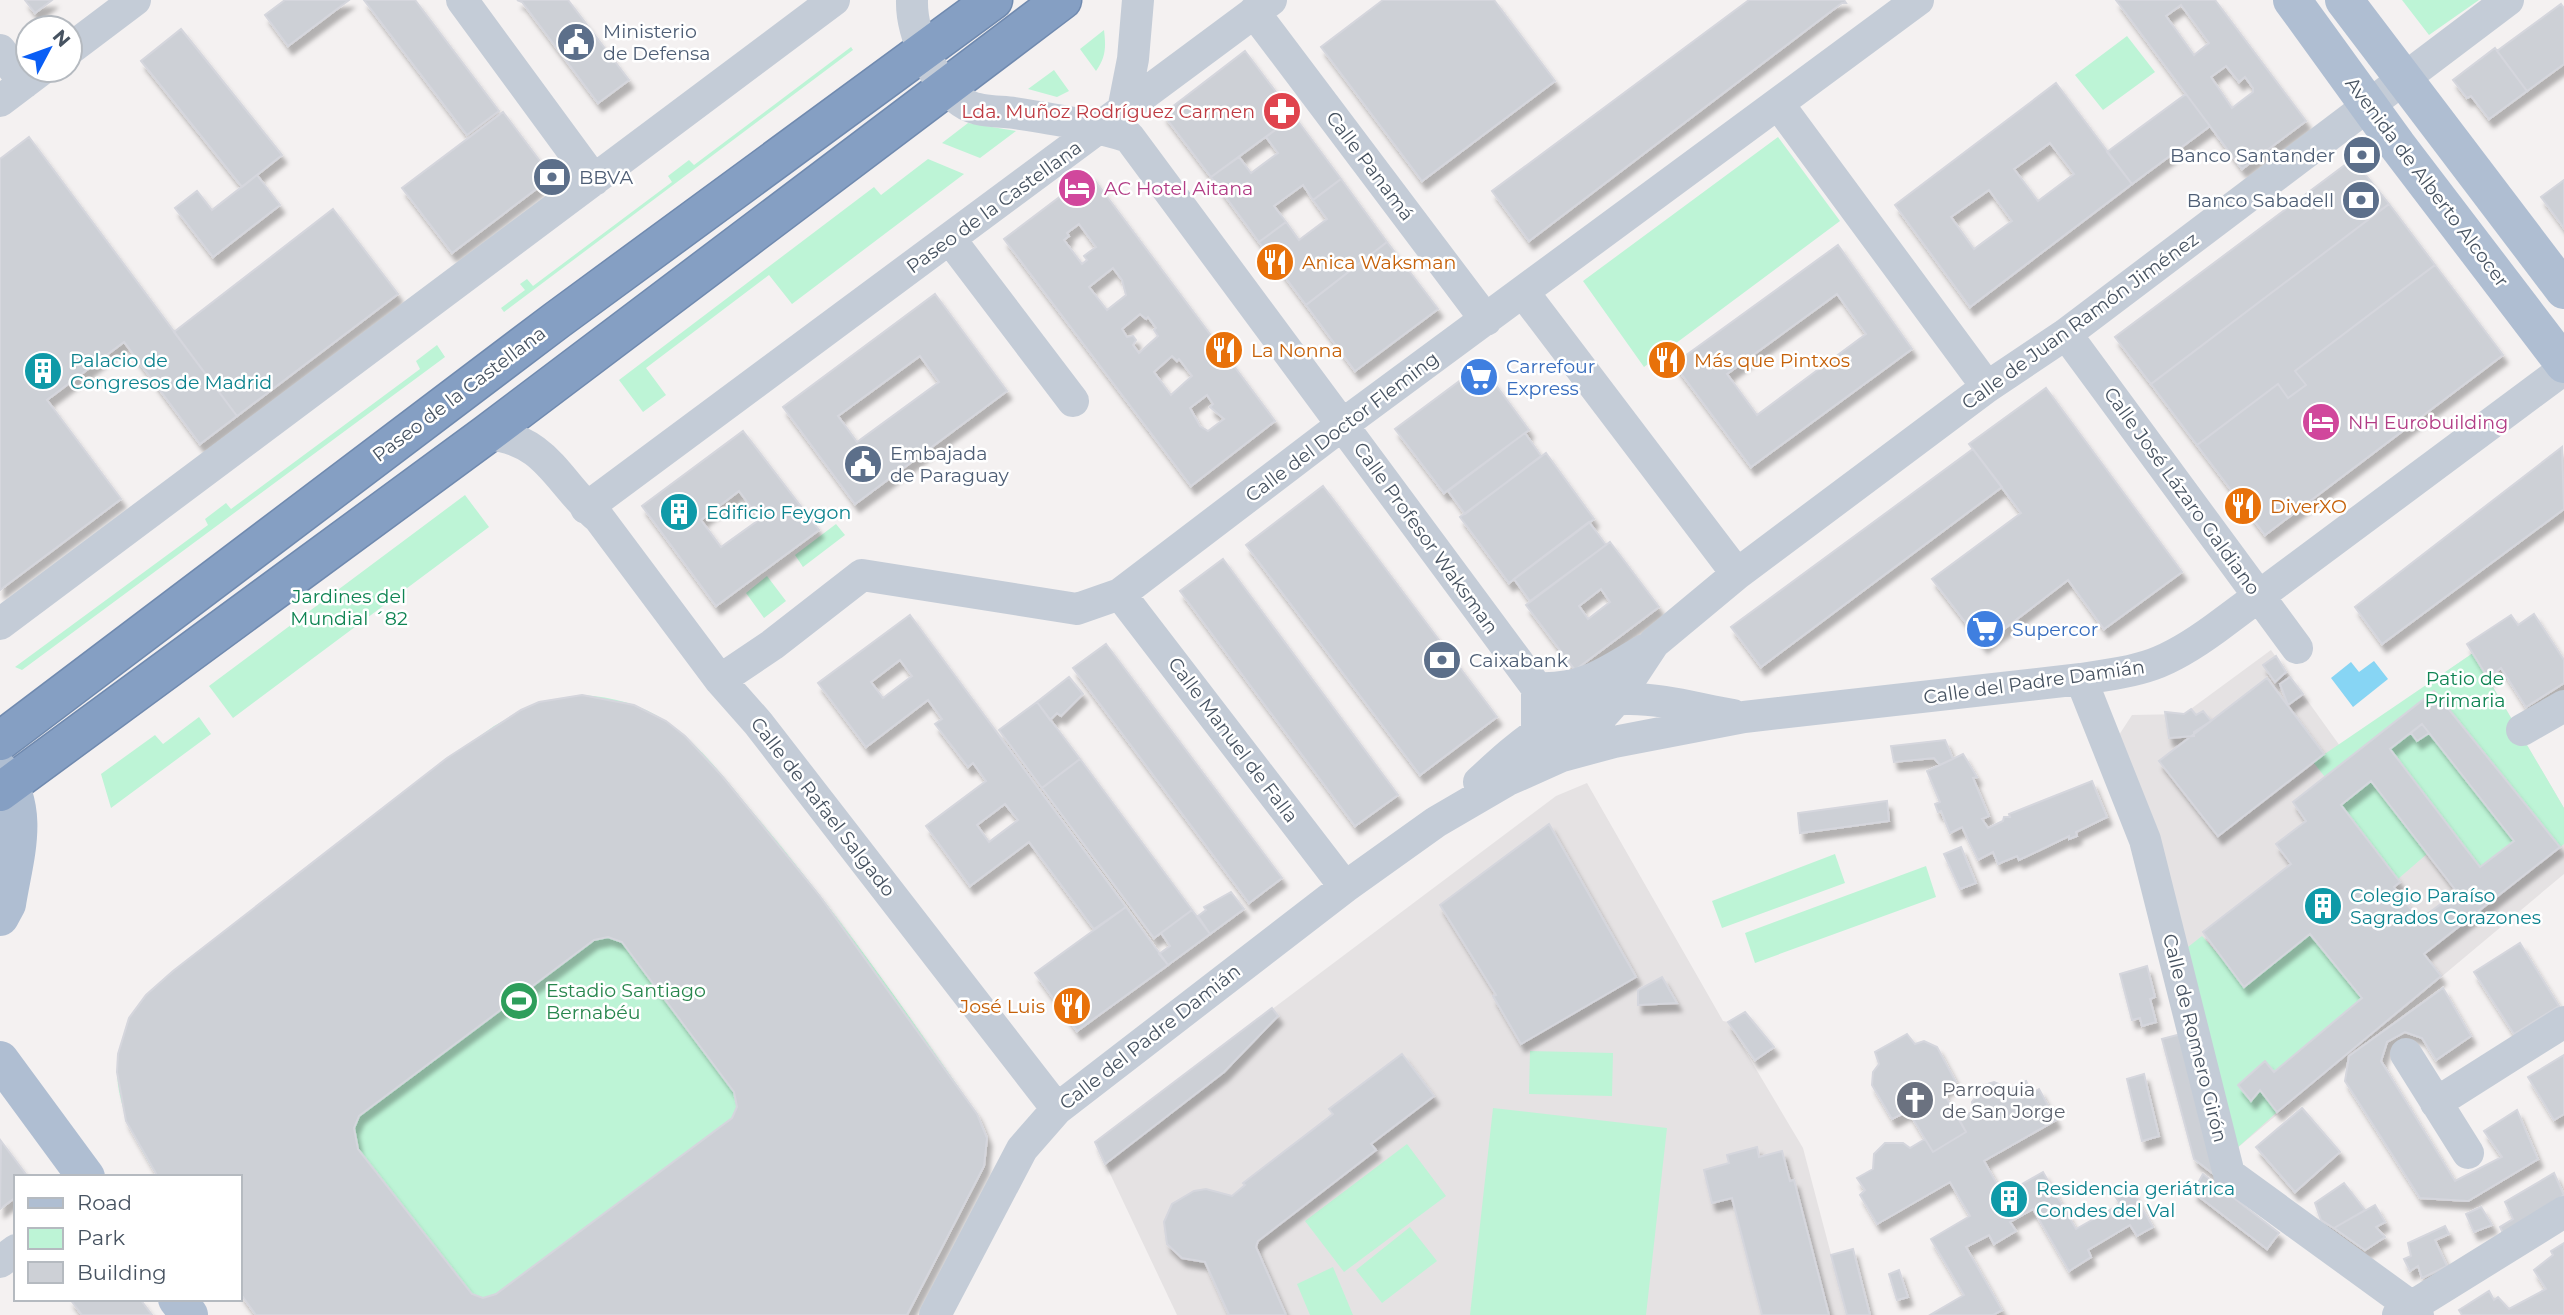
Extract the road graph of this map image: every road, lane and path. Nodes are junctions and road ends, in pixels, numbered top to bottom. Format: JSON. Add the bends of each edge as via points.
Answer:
{"nodes":[{"id":1,"x":135,"y":0,"type":"edge"},
{"id":2,"x":462,"y":0,"type":"edge"},
{"id":3,"x":834,"y":0,"type":"edge"},
{"id":4,"x":912,"y":0,"type":"edge"},
{"id":5,"x":993,"y":0,"type":"edge"},
{"id":6,"x":1062,"y":0,"type":"edge"},
{"id":7,"x":1138,"y":0,"type":"edge"},
{"id":8,"x":1919,"y":0,"type":"edge"},
{"id":9,"x":2292,"y":0,"type":"edge"},
{"id":10,"x":2344,"y":0,"type":"edge"},
{"id":11,"x":2508,"y":0,"type":"edge"},
{"id":12,"x":1262,"y":6,"type":"edge"},
{"id":13,"x":84,"y":38,"type":"edge"},
{"id":14,"x":0,"y":50,"type":"edge"},
{"id":15,"x":923,"y":54,"type":"junction"},
{"id":16,"x":2404,"y":77,"type":"junction"},
{"id":17,"x":22,"y":85,"type":"edge"},
{"id":18,"x":949,"y":89,"type":"junction"},
{"id":19,"x":1779,"y":105,"type":"junction"},
{"id":20,"x":2368,"y":107,"type":"junction"},
{"id":21,"x":1112,"y":119,"type":"junction"},
{"id":22,"x":594,"y":180,"type":"junction"},
{"id":23,"x":950,"y":239,"type":"junction"},
{"id":24,"x":2564,"y":290,"type":"edge"},
{"id":25,"x":1523,"y":292,"type":"junction"},
{"id":26,"x":1486,"y":320,"type":"junction"},
{"id":27,"x":2066,"y":334,"type":"junction"},
{"id":28,"x":2564,"y":366,"type":"edge"},
{"id":29,"x":1987,"y":387,"type":"junction"},
{"id":30,"x":1073,"y":401,"type":"dead end"},
{"id":31,"x":1342,"y":425,"type":"junction"},
{"id":32,"x":487,"y":434,"type":"junction"},
{"id":33,"x":586,"y":508,"type":"junction"},
{"id":34,"x":1737,"y":574,"type":"junction"},
{"id":35,"x":1120,"y":594,"type":"junction"},
{"id":36,"x":2258,"y":596,"type":"junction"},
{"id":37,"x":0,"y":624,"type":"edge"},
{"id":38,"x":1654,"y":643,"type":"junction"},
{"id":39,"x":2297,"y":648,"type":"dead end"},
{"id":40,"x":2081,"y":679,"type":"junction"},
{"id":41,"x":720,"y":680,"type":"junction"},
{"id":42,"x":1537,"y":688,"type":"junction"},
{"id":43,"x":1617,"y":699,"type":"junction"},
{"id":44,"x":2564,"y":706,"type":"edge"},
{"id":45,"x":1690,"y":707,"type":"junction"},
{"id":46,"x":1744,"y":717,"type":"junction"},
{"id":47,"x":2522,"y":730,"type":"dead end"},
{"id":48,"x":1536,"y":734,"type":"junction"},
{"id":49,"x":0,"y":741,"type":"edge"},
{"id":50,"x":1508,"y":780,"type":"junction"},
{"id":51,"x":4,"y":783,"type":"edge"},
{"id":52,"x":1436,"y":822,"type":"junction"},
{"id":53,"x":1345,"y":887,"type":"junction"},
{"id":54,"x":0,"y":916,"type":"edge"},
{"id":55,"x":2564,"y":1022,"type":"edge"},
{"id":56,"x":2406,"y":1054,"type":"dead end"},
{"id":57,"x":0,"y":1060,"type":"edge"},
{"id":58,"x":2436,"y":1103,"type":"junction"},
{"id":59,"x":1057,"y":1108,"type":"junction"},
{"id":60,"x":2468,"y":1153,"type":"dead end"},
{"id":61,"x":85,"y":1175,"type":"edge"},
{"id":62,"x":2564,"y":1212,"type":"edge"},
{"id":63,"x":2410,"y":1312,"type":"edge"},
{"id":64,"x":935,"y":1315,"type":"edge"}],
"edges":[{"from":1,"to":13,"type":"street"},
{"from":2,"to":22,"type":"street"},
{"from":3,"to":22,"type":"street"},
{"from":4,"to":15,"type":"street","name":"Paseo de la Castellana","via":[[911,16]]},
{"from":5,"to":15,"type":"highway","name":"Paseo de la Castellana"},
{"from":6,"to":18,"type":"highway"},
{"from":7,"to":21,"type":"street","via":[[1133,59]]},
{"from":8,"to":19,"type":"street","name":"Calle del Doctor Fleming"},
{"from":9,"to":20,"type":"main road","name":"Avenida de Alberto Alcocer"},
{"from":10,"to":16,"type":"main road"},
{"from":11,"to":16,"type":"street","name":"Calle de Juan Ramón Jiménez"},
{"from":12,"to":21,"type":"street","name":"Paseo de la Castellana"},
{"from":12,"to":26,"type":"street","name":"Calle Panamá","via":[[1406,214]]},
{"from":14,"to":17,"type":"street"},
{"from":15,"to":18,"type":"street","name":"Paseo de la Castellana"},
{"from":15,"to":49,"type":"highway","name":"Paseo de la Castellana","via":[[557,320]]},
{"from":16,"to":20,"type":"street","name":"Calle de Juan Ramón Jiménez"},
{"from":16,"to":24,"type":"main road"},
{"from":18,"to":21,"type":"street","name":"Paseo de la Castellana","via":[[967,106]]},
{"from":18,"to":32,"type":"highway"},
{"from":19,"to":25,"type":"street","name":"Calle del Doctor Fleming"},
{"from":19,"to":29,"type":"street"},
{"from":20,"to":27,"type":"street","name":"Calle de Juan Ramón Jiménez"},
{"from":20,"to":28,"type":"main road","name":"Avenida de Alberto Alcocer"},
{"from":21,"to":23,"type":"street","name":"Paseo de la Castellana"},
{"from":21,"to":31,"type":"street","name":"Calle Profesor Waksman"},
{"from":22,"to":37,"type":"street"},
{"from":23,"to":30,"type":"street"},
{"from":23,"to":33,"type":"street","name":"Paseo de la Castellana"},
{"from":25,"to":26,"type":"street","name":"Calle del Doctor Fleming"},
{"from":25,"to":34,"type":"street"},
{"from":26,"to":31,"type":"street","name":"Calle del Doctor Fleming"},
{"from":27,"to":29,"type":"street","name":"Calle de Juan Ramón Jiménez"},
{"from":27,"to":36,"type":"street","name":"Calle José Lázaro Galdiano"},
{"from":28,"to":36,"type":"street","name":"Calle del Padre Damián"},
{"from":29,"to":34,"type":"street","name":"Calle de Juan Ramón Jiménez"},
{"from":31,"to":35,"type":"street","name":"Calle del Doctor Fleming"},
{"from":31,"to":42,"type":"street","name":"Calle Profesor Waksman"},
{"from":32,"to":33,"type":"street","via":[[523,441],[551,463]]},
{"from":32,"to":51,"type":"highway"},
{"from":33,"to":41,"type":"street","name":"Calle de Rafael Salgado","via":[[599,518]]},
{"from":34,"to":38,"type":"street","name":"Calle de Juan Ramón Jiménez"},
{"from":35,"to":41,"type":"street","name":"Calle del Doctor Fleming","via":[[1077,609],[862,575]]},
{"from":35,"to":53,"type":"street","name":"Calle Manuel de Falla"},
{"from":36,"to":39,"type":"street","name":"Calle José Lázaro Galdiano"},
{"from":36,"to":40,"type":"street","name":"Calle del Padre Damián","via":[[2165,662]]},
{"from":38,"to":42,"type":"street","via":[[1585,683]]},
{"from":38,"to":43,"type":"street","name":"Calle del Padre Damián"},
{"from":38,"to":45,"type":"street","name":"Calle del Padre Damián","via":[[1653,669],[1658,679]]},
{"from":40,"to":46,"type":"street","name":"Calle del Padre Damián"},
{"from":40,"to":63,"type":"street","name":"Calle de Romero Girón","via":[[2145,841],[2230,1174]]},
{"from":41,"to":59,"type":"street","name":"Calle de Rafael Salgado"},
{"from":42,"to":48,"type":"street"},
{"from":43,"to":45,"type":"street","name":"Calle del Padre Damián"},
{"from":43,"to":48,"type":"street","name":"Calle del Padre Damián","via":[[1572,712]]},
{"from":43,"to":50,"type":"street","name":"Calle del Padre Damián","via":[[1592,725]]},
{"from":44,"to":47,"type":"street"},
{"from":45,"to":46,"type":"street","name":"Calle del Padre Damián"},
{"from":46,"to":50,"type":"street","name":"Calle del Padre Damián","via":[[1578,750]]},
{"from":48,"to":52,"type":"street","name":"Calle del Padre Damián"},
{"from":50,"to":52,"type":"street","name":"Calle del Padre Damián"},
{"from":51,"to":54,"type":"main road","via":[[20,815],[7,904]]},
{"from":52,"to":53,"type":"street","name":"Calle del Padre Damián"},
{"from":53,"to":59,"type":"street","name":"Calle del Padre Damián"},
{"from":55,"to":58,"type":"street"},
{"from":56,"to":58,"type":"street"},
{"from":57,"to":61,"type":"main road"},
{"from":58,"to":60,"type":"street"},
{"from":59,"to":64,"type":"street","name":"Calle del Padre Damián","via":[[1022,1149]]},
{"from":62,"to":63,"type":"street"}]}
